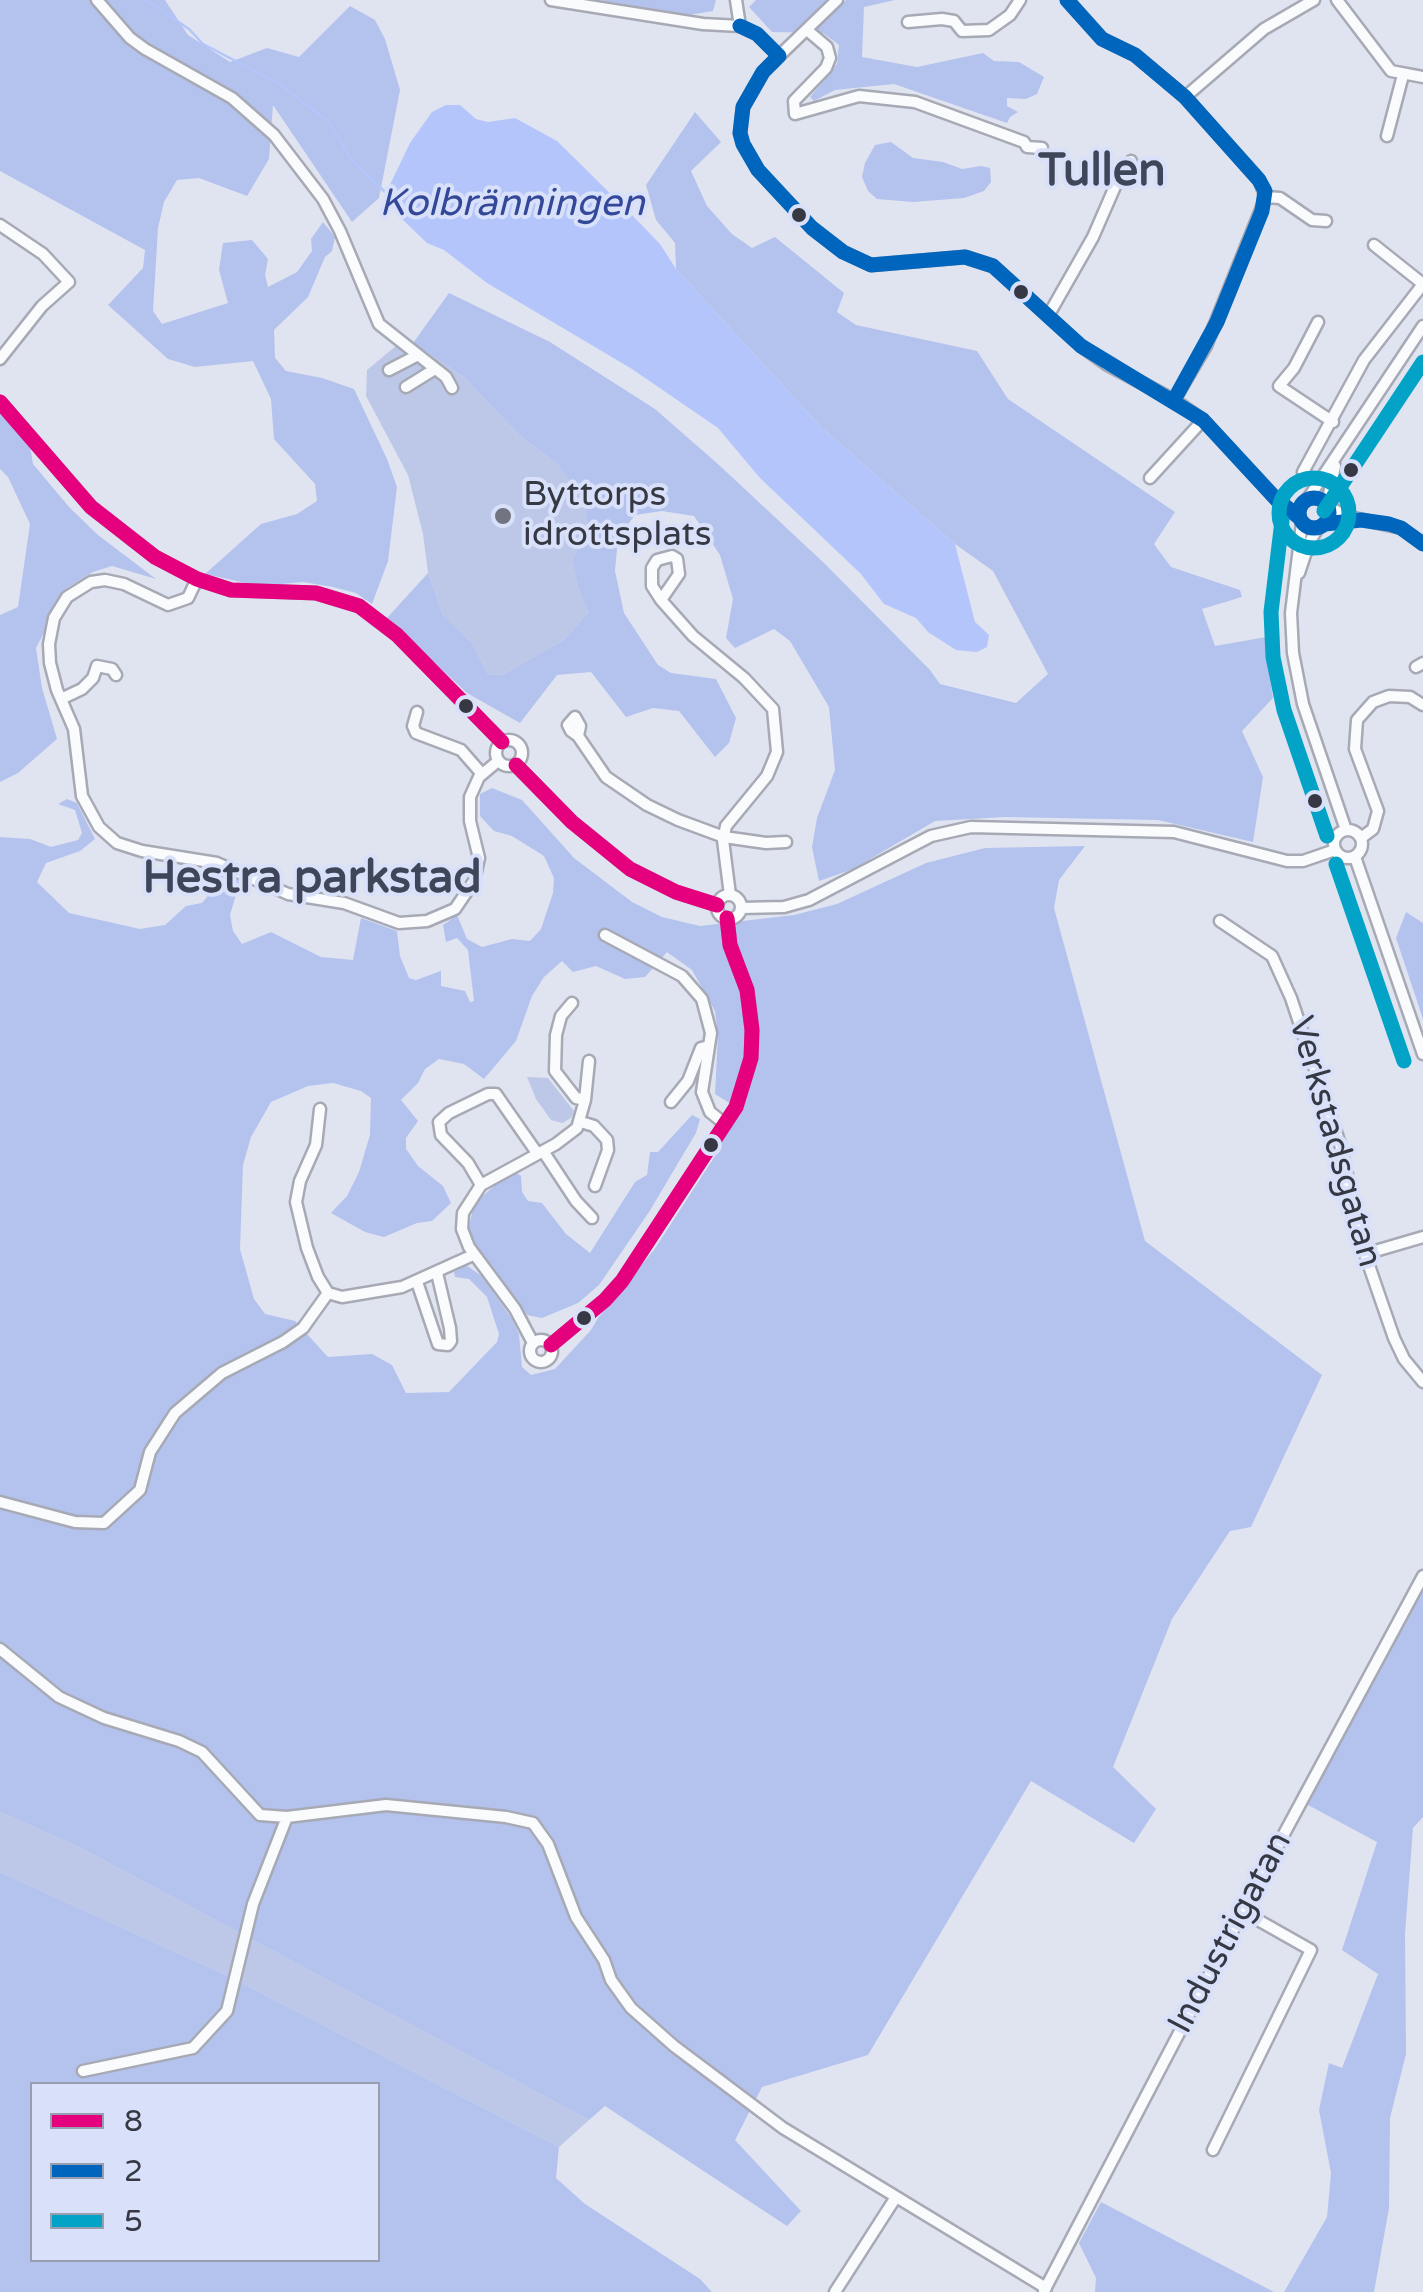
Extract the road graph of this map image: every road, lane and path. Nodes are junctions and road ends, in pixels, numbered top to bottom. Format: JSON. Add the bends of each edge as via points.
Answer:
{"nodes":[{"id":1,"x":97,"y":0,"type":"edge"},
{"id":2,"x":551,"y":0,"type":"edge"},
{"id":3,"x":736,"y":0,"type":"edge"},
{"id":4,"x":836,"y":0,"type":"edge"},
{"id":5,"x":1020,"y":0,"type":"edge"},
{"id":6,"x":1068,"y":0,"type":"edge"},
{"id":7,"x":1314,"y":0,"type":"edge"},
{"id":8,"x":1337,"y":0,"type":"edge"},
{"id":9,"x":908,"y":22,"type":"dead end"},
{"id":10,"x":740,"y":26,"type":"junction"},
{"id":11,"x":807,"y":30,"type":"junction"},
{"id":12,"x":779,"y":56,"type":"junction"},
{"id":13,"x":1403,"y":75,"type":"junction"},
{"id":14,"x":1423,"y":77,"type":"edge"},
{"id":15,"x":1186,"y":97,"type":"junction"},
{"id":16,"x":1387,"y":136,"type":"dead end"},
{"id":17,"x":1042,"y":148,"type":"dead end"},
{"id":18,"x":1131,"y":160,"type":"dead end"},
{"id":19,"x":1266,"y":197,"type":"junction"},
{"id":20,"x":1326,"y":221,"type":"dead end"},
{"id":21,"x":0,"y":225,"type":"edge"},
{"id":22,"x":1374,"y":245,"type":"dead end"},
{"id":23,"x":1423,"y":284,"type":"edge"},
{"id":24,"x":1048,"y":316,"type":"junction"},
{"id":25,"x":1318,"y":322,"type":"dead end"},
{"id":26,"x":1423,"y":326,"type":"edge"},
{"id":27,"x":418,"y":355,"type":"junction"},
{"id":28,"x":0,"y":359,"type":"edge"},
{"id":29,"x":435,"y":369,"type":"junction"},
{"id":30,"x":389,"y":370,"type":"dead end"},
{"id":31,"x":406,"y":387,"type":"dead end"},
{"id":32,"x":452,"y":388,"type":"dead end"},
{"id":33,"x":1174,"y":400,"type":"junction"},
{"id":34,"x":0,"y":402,"type":"edge"},
{"id":35,"x":1204,"y":420,"type":"junction"},
{"id":36,"x":1333,"y":422,"type":"junction"},
{"id":37,"x":1336,"y":460,"type":"junction"},
{"id":38,"x":1303,"y":472,"type":"dead end"},
{"id":39,"x":1150,"y":478,"type":"dead end"},
{"id":40,"x":1266,"y":486,"type":"junction"},
{"id":41,"x":1306,"y":501,"type":"junction"},
{"id":42,"x":1327,"y":505,"type":"junction"},
{"id":43,"x":1301,"y":520,"type":"junction"},
{"id":44,"x":1361,"y":520,"type":"junction"},
{"id":45,"x":1322,"y":526,"type":"junction"},
{"id":46,"x":1423,"y":544,"type":"edge"},
{"id":47,"x":197,"y":580,"type":"junction"},
{"id":48,"x":1294,"y":588,"type":"junction"},
{"id":49,"x":661,"y":600,"type":"dead end"},
{"id":50,"x":116,"y":675,"type":"dead end"},
{"id":51,"x":61,"y":699,"type":"junction"},
{"id":52,"x":1422,"y":700,"type":"edge"},
{"id":53,"x":417,"y":712,"type":"dead end"},
{"id":54,"x":578,"y":736,"type":"dead end"},
{"id":55,"x":502,"y":742,"type":"junction"},
{"id":56,"x":498,"y":761,"type":"junction"},
{"id":57,"x":516,"y":764,"type":"junction"},
{"id":58,"x":482,"y":774,"type":"junction"},
{"id":59,"x":1346,"y":830,"type":"junction"},
{"id":60,"x":724,"y":837,"type":"junction"},
{"id":61,"x":1362,"y":838,"type":"junction"},
{"id":62,"x":786,"y":842,"type":"dead end"},
{"id":63,"x":1335,"y":850,"type":"junction"},
{"id":64,"x":1355,"y":857,"type":"junction"},
{"id":65,"x":730,"y":895,"type":"junction"},
{"id":66,"x":718,"y":906,"type":"junction"},
{"id":67,"x":741,"y":908,"type":"junction"},
{"id":68,"x":727,"y":918,"type":"junction"},
{"id":69,"x":1220,"y":921,"type":"dead end"},
{"id":70,"x":604,"y":935,"type":"dead end"},
{"id":71,"x":572,"y":1003,"type":"dead end"},
{"id":72,"x":709,"y":1046,"type":"junction"},
{"id":73,"x":1423,"y":1054,"type":"edge"},
{"id":74,"x":589,"y":1061,"type":"dead end"},
{"id":75,"x":586,"y":1100,"type":"junction"},
{"id":76,"x":671,"y":1102,"type":"dead end"},
{"id":77,"x":320,"y":1109,"type":"dead end"},
{"id":78,"x":581,"y":1122,"type":"junction"},
{"id":79,"x":725,"y":1124,"type":"junction"},
{"id":80,"x":540,"y":1152,"type":"junction"},
{"id":81,"x":481,"y":1186,"type":"junction"},
{"id":82,"x":595,"y":1186,"type":"dead end"},
{"id":83,"x":592,"y":1218,"type":"dead end"},
{"id":84,"x":1423,"y":1236,"type":"edge"},
{"id":85,"x":1365,"y":1254,"type":"junction"},
{"id":86,"x":473,"y":1255,"type":"junction"},
{"id":87,"x":437,"y":1273,"type":"junction"},
{"id":88,"x":417,"y":1282,"type":"junction"},
{"id":89,"x":328,"y":1293,"type":"junction"},
{"id":90,"x":533,"y":1343,"type":"junction"},
{"id":91,"x":551,"y":1345,"type":"junction"},
{"id":92,"x":1423,"y":1382,"type":"edge"},
{"id":93,"x":0,"y":1502,"type":"edge"},
{"id":94,"x":1423,"y":1576,"type":"edge"},
{"id":95,"x":0,"y":1649,"type":"edge"},
{"id":96,"x":287,"y":1818,"type":"junction"},
{"id":97,"x":1242,"y":1911,"type":"junction"},
{"id":98,"x":83,"y":2071,"type":"dead end"},
{"id":99,"x":1213,"y":2150,"type":"dead end"},
{"id":100,"x":896,"y":2197,"type":"junction"},
{"id":101,"x":1045,"y":2290,"type":"edge"},
{"id":102,"x":835,"y":2292,"type":"edge"}],
"edges":[{"from":1,"to":27,"type":"street","via":[[130,38],[232,98],[274,135],[340,231],[379,324]]},
{"from":2,"to":10,"type":"street"},
{"from":3,"to":10,"type":"street"},
{"from":4,"to":11,"type":"street"},
{"from":5,"to":9,"type":"street","via":[[989,30],[967,32],[942,19]]},
{"from":6,"to":15,"type":"street","via":[[1102,40],[1134,55]]},
{"from":7,"to":15,"type":"street","via":[[1264,28]]},
{"from":8,"to":13,"type":"street","via":[[1386,66]]},
{"from":10,"to":12,"type":"street"},
{"from":11,"to":12,"type":"street"},
{"from":11,"to":17,"type":"street","via":[[830,58],[794,101],[795,114],[859,96],[914,102]]},
{"from":12,"to":24,"type":"street","via":[[748,93],[740,133],[749,158],[790,207],[862,263],[953,257],[987,263]]},
{"from":13,"to":14,"type":"street"},
{"from":13,"to":16,"type":"street"},
{"from":15,"to":19,"type":"street","via":[[1259,180]]},
{"from":18,"to":24,"type":"street"},
{"from":19,"to":20,"type":"street"},
{"from":19,"to":33,"type":"street","via":[[1212,334]]},
{"from":21,"to":28,"type":"street","via":[[43,254],[69,282]]},
{"from":22,"to":23,"type":"street"},
{"from":23,"to":36,"type":"street","via":[[1365,359]]},
{"from":24,"to":33,"type":"street","via":[[1106,364]]},
{"from":25,"to":36,"type":"street","via":[[1279,386]]},
{"from":26,"to":37,"type":"street"},
{"from":27,"to":29,"type":"street"},
{"from":27,"to":30,"type":"street"},
{"from":29,"to":31,"type":"street"},
{"from":29,"to":32,"type":"street"},
{"from":33,"to":35,"type":"street"},
{"from":34,"to":47,"type":"street","via":[[104,518]]},
{"from":35,"to":39,"type":"street"},
{"from":35,"to":40,"type":"street"},
{"from":36,"to":38,"type":"street"},
{"from":37,"to":41,"type":"street"},
{"from":37,"to":42,"type":"street"},
{"from":40,"to":41,"type":"street","via":[[1290,501]]},
{"from":40,"to":43,"type":"street"},
{"from":41,"to":42,"type":"street","via":[[1318,498]]},
{"from":41,"to":43,"type":"street"},
{"from":42,"to":44,"type":"street"},
{"from":42,"to":45,"type":"street","via":[[1330,516]]},
{"from":43,"to":45,"type":"street"},
{"from":43,"to":48,"type":"street"},
{"from":44,"to":45,"type":"street"},
{"from":44,"to":46,"type":"street","via":[[1400,528]]},
{"from":45,"to":48,"type":"street"},
{"from":47,"to":51,"type":"street","via":[[188,598],[173,605],[115,581],[91,582],[67,597],[49,644]]},
{"from":47,"to":55,"type":"street","via":[[244,592],[316,592],[359,606]]},
{"from":48,"to":59,"type":"street","via":[[1296,676]]},
{"from":49,"to":60,"type":"street","via":[[772,709],[777,752]]},
{"from":50,"to":51,"type":"street","via":[[98,666],[82,690]]},
{"from":51,"to":58,"type":"street","via":[[76,737],[82,796],[99,827],[117,842],[217,863],[288,894],[399,923],[444,915],[468,892],[479,858],[469,804]]},
{"from":52,"to":61,"type":"street","via":[[1390,696],[1373,702],[1357,720],[1356,748],[1378,812],[1376,825]]},
{"from":53,"to":58,"type":"street","via":[[416,732],[461,750]]},
{"from":54,"to":60,"type":"street","via":[[623,790]]},
{"from":55,"to":56,"type":"street"},
{"from":55,"to":57,"type":"street","via":[[520,745]]},
{"from":56,"to":57,"type":"street"},
{"from":56,"to":58,"type":"street"},
{"from":57,"to":66,"type":"street","via":[[572,822],[630,868]]},
{"from":59,"to":61,"type":"street"},
{"from":59,"to":63,"type":"street","via":[[1336,837]]},
{"from":60,"to":62,"type":"street"},
{"from":60,"to":65,"type":"street"},
{"from":61,"to":64,"type":"street"},
{"from":63,"to":64,"type":"street"},
{"from":63,"to":67,"type":"street","via":[[1288,862],[1174,832],[971,827],[932,836],[809,900]]},
{"from":64,"to":73,"type":"street"},
{"from":65,"to":66,"type":"street"},
{"from":65,"to":67,"type":"street"},
{"from":66,"to":68,"type":"street"},
{"from":67,"to":68,"type":"street"},
{"from":68,"to":79,"type":"street","via":[[752,1030],[745,1082]]},
{"from":69,"to":85,"type":"street","name":"Verkstadsgatan","via":[[1272,956],[1291,998],[1340,1144]]},
{"from":70,"to":72,"type":"street","via":[[693,986],[708,1016]]},
{"from":71,"to":75,"type":"street","via":[[556,1035],[555,1071],[576,1098]]},
{"from":72,"to":76,"type":"street","via":[[701,1048]]},
{"from":72,"to":79,"type":"street","via":[[702,1092],[710,1112]]},
{"from":74,"to":75,"type":"street"},
{"from":75,"to":78,"type":"street"},
{"from":77,"to":89,"type":"street","via":[[316,1145],[296,1202]]},
{"from":78,"to":80,"type":"street"},
{"from":78,"to":82,"type":"street","via":[[606,1140]]},
{"from":79,"to":91,"type":"street","via":[[622,1281]]},
{"from":80,"to":81,"type":"street"},
{"from":80,"to":81,"type":"street","via":[[496,1094],[449,1112],[438,1122],[440,1135]]},
{"from":80,"to":83,"type":"street"},
{"from":81,"to":86,"type":"street","via":[[463,1214]]},
{"from":84,"to":85,"type":"street"},
{"from":85,"to":92,"type":"street","name":"Verkstadsgatan","via":[[1394,1338]]},
{"from":86,"to":87,"type":"street"},
{"from":86,"to":90,"type":"street"},
{"from":87,"to":88,"type":"street"},
{"from":87,"to":88,"type":"street","via":[[448,1345],[438,1344]]},
{"from":88,"to":89,"type":"street","via":[[342,1297]]},
{"from":89,"to":93,"type":"street","via":[[303,1328],[222,1374],[175,1413],[150,1452],[140,1490],[104,1523]]},
{"from":90,"to":91,"type":"street"},
{"from":90,"to":91,"type":"street","via":[[530,1354],[540,1362],[550,1358]]},
{"from":94,"to":97,"type":"street","name":"Industrigatan"},
{"from":95,"to":96,"type":"street","via":[[59,1697],[202,1752],[260,1815]]},
{"from":96,"to":98,"type":"street","via":[[253,1904],[227,2011],[193,2048]]},
{"from":96,"to":100,"type":"street","via":[[386,1805],[534,1823],[576,1917],[632,2008],[783,2128]]},
{"from":97,"to":99,"type":"street","via":[[1311,1950]]},
{"from":97,"to":101,"type":"street","name":"Industrigatan"},
{"from":100,"to":101,"type":"street"},
{"from":100,"to":102,"type":"street"}]}
